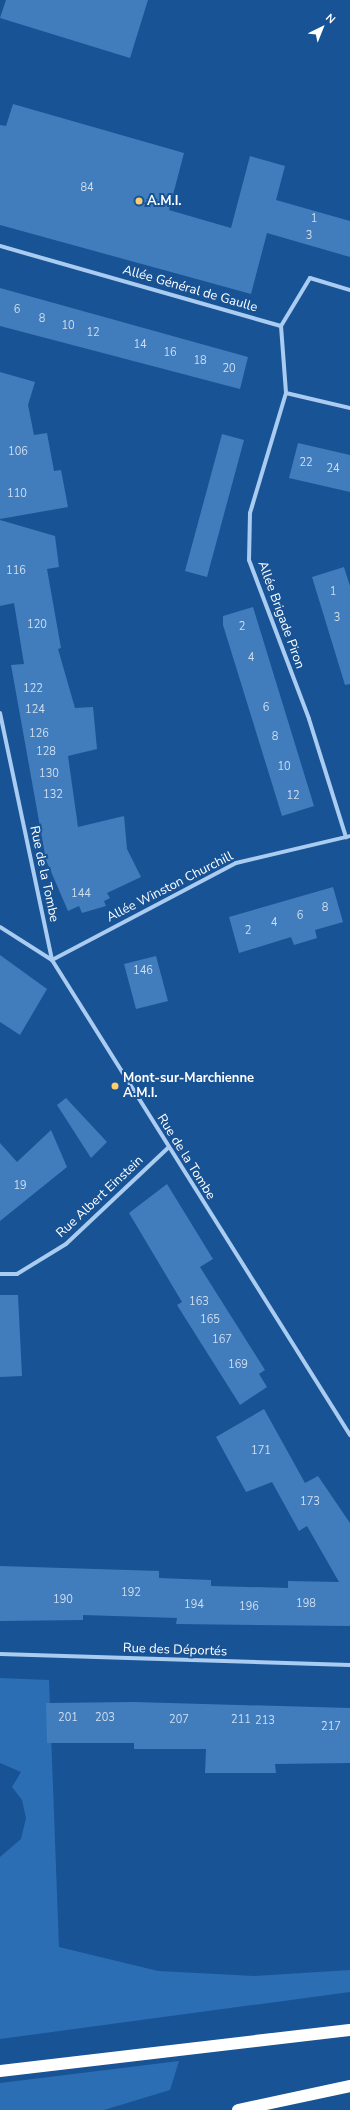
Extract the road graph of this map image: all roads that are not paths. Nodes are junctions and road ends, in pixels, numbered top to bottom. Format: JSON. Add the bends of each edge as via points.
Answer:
{"nodes":[{"id":1,"x":0,"y":246,"type":"edge"},
{"id":2,"x":350,"y":290,"type":"edge"},
{"id":3,"x":281,"y":326,"type":"junction"},
{"id":4,"x":286,"y":393,"type":"junction"},
{"id":5,"x":350,"y":408,"type":"edge"},
{"id":6,"x":0,"y":713,"type":"edge"},
{"id":7,"x":348,"y":837,"type":"edge"},
{"id":8,"x":0,"y":927,"type":"edge"},
{"id":9,"x":52,"y":960,"type":"junction"},
{"id":10,"x":168,"y":1148,"type":"junction"},
{"id":11,"x":0,"y":1274,"type":"edge"},
{"id":12,"x":350,"y":1435,"type":"edge"},
{"id":13,"x":0,"y":1654,"type":"edge"},
{"id":14,"x":350,"y":1665,"type":"edge"},
{"id":15,"x":350,"y":2030,"type":"edge"},
{"id":16,"x":0,"y":2071,"type":"edge"},
{"id":17,"x":350,"y":2086,"type":"edge"},
{"id":18,"x":238,"y":2110,"type":"edge"}],
"edges":[{"from":1,"to":3,"type":"street","name":"Allée Général de Gaulle"},
{"from":2,"to":3,"type":"street","via":[[310,278]]},
{"from":3,"to":4,"type":"street","name":"Allée Brigade Piron"},
{"from":4,"to":5,"type":"street"},
{"from":4,"to":7,"type":"street","name":"Allée Brigade Piron","via":[[250,513],[249,560],[309,719]]},
{"from":6,"to":9,"type":"street","name":"Rue de la Tombe"},
{"from":7,"to":9,"type":"street","name":"Allée Winston Churchill","via":[[236,863]]},
{"from":8,"to":9,"type":"street"},
{"from":9,"to":10,"type":"street","name":"Rue de la Tombe"},
{"from":10,"to":11,"type":"street","name":"Rue Albert Einstein","via":[[66,1244],[17,1274]]},
{"from":10,"to":12,"type":"street","name":"Rue de la Tombe"},
{"from":13,"to":14,"type":"street","name":"Rue des Déportés"},
{"from":15,"to":16,"type":"highway"},
{"from":17,"to":18,"type":"highway"}]}
